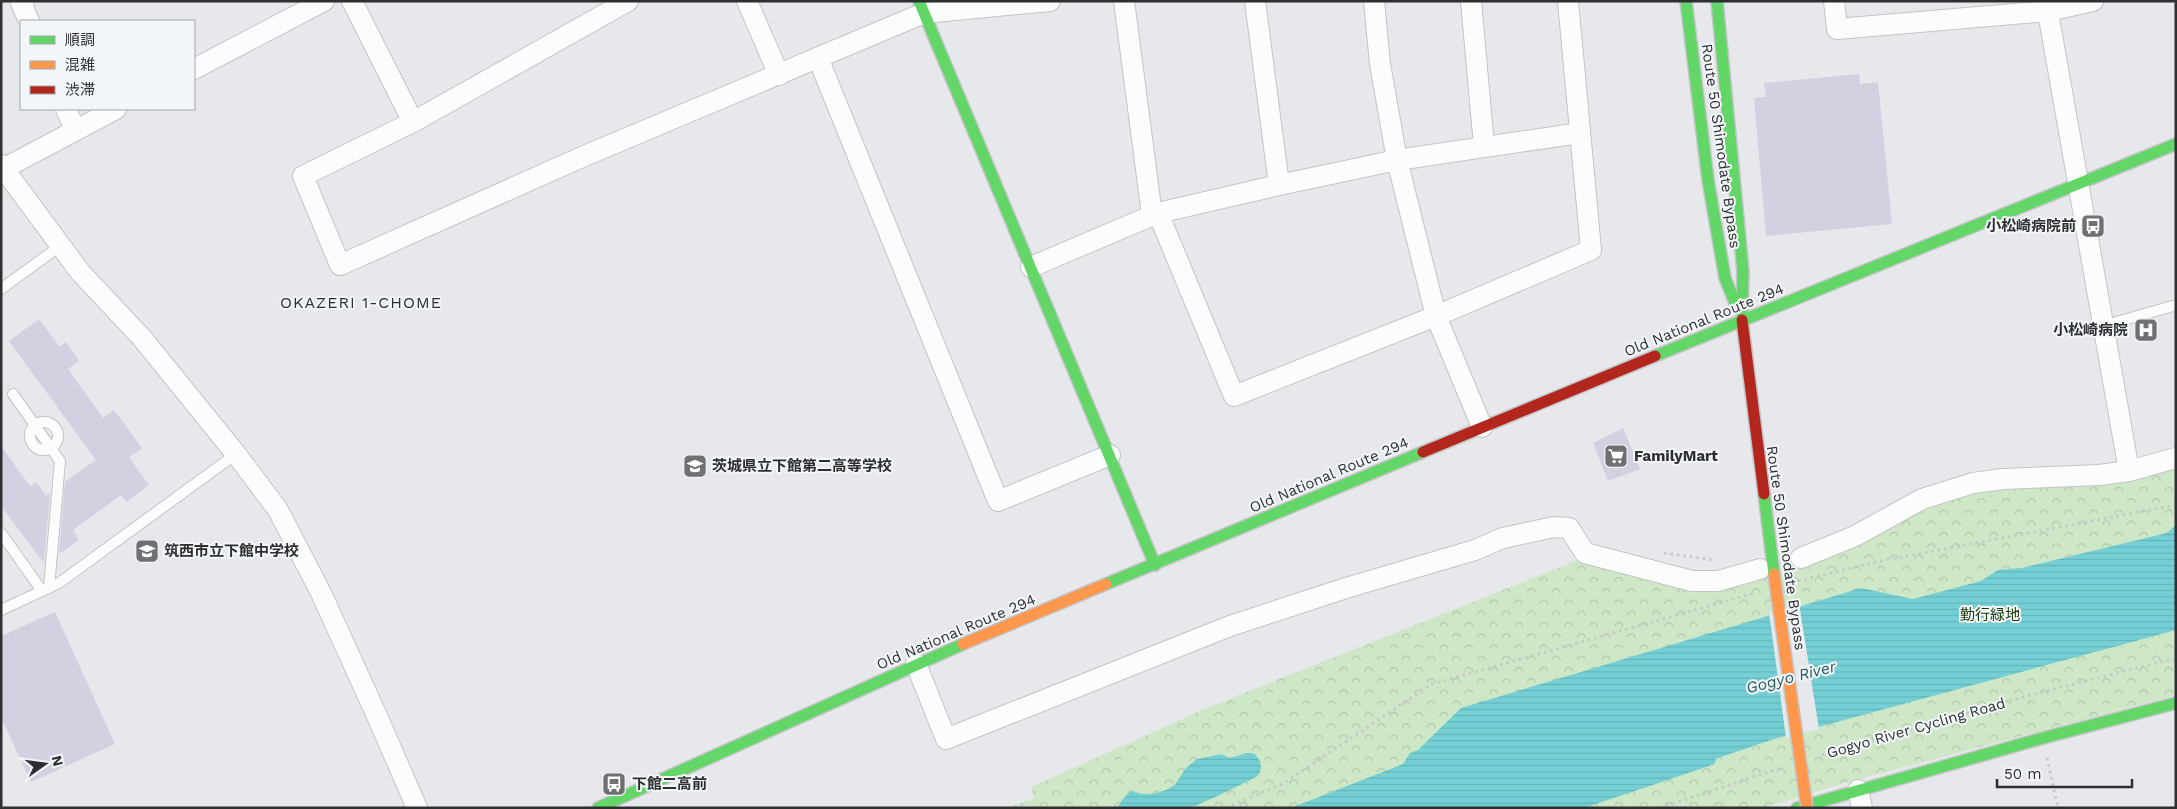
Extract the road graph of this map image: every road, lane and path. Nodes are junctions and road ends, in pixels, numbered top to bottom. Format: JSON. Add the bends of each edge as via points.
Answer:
{"nodes":[{"id":1,"x":24,"y":1,"type":"edge"},
{"id":2,"x":324,"y":1,"type":"edge"},
{"id":3,"x":352,"y":1,"type":"edge"},
{"id":4,"x":628,"y":1,"type":"edge"},
{"id":5,"x":747,"y":1,"type":"edge"},
{"id":6,"x":1050,"y":1,"type":"edge"},
{"id":7,"x":1124,"y":1,"type":"edge"},
{"id":8,"x":1255,"y":1,"type":"edge"},
{"id":9,"x":1374,"y":1,"type":"edge"},
{"id":10,"x":1470,"y":1,"type":"edge"},
{"id":11,"x":1568,"y":1,"type":"edge"},
{"id":12,"x":1686,"y":1,"type":"edge"},
{"id":13,"x":1717,"y":1,"type":"edge"},
{"id":14,"x":1834,"y":1,"type":"edge"},
{"id":15,"x":2094,"y":1,"type":"edge"},
{"id":16,"x":2047,"y":6,"type":"edge"},
{"id":17,"x":921,"y":7,"type":"edge"},
{"id":18,"x":1947,"y":10,"type":"edge"},
{"id":19,"x":29,"y":20,"type":"edge"},
{"id":20,"x":818,"y":58,"type":"junction"},
{"id":21,"x":195,"y":68,"type":"edge"},
{"id":22,"x":779,"y":75,"type":"junction"},
{"id":23,"x":66,"y":110,"type":"edge"},
{"id":24,"x":114,"y":110,"type":"edge"},
{"id":25,"x":414,"y":122,"type":"junction"},
{"id":26,"x":75,"y":130,"type":"junction"},
{"id":27,"x":1580,"y":133,"type":"junction"},
{"id":28,"x":2176,"y":144,"type":"edge"},
{"id":29,"x":1484,"y":146,"type":"junction"},
{"id":30,"x":1397,"y":160,"type":"junction"},
{"id":31,"x":2,"y":168,"type":"edge"},
{"id":32,"x":1279,"y":185,"type":"junction"},
{"id":33,"x":2079,"y":185,"type":"junction"},
{"id":34,"x":1155,"y":214,"type":"junction"},
{"id":35,"x":60,"y":246,"type":"junction"},
{"id":36,"x":1031,"y":267,"type":"junction"},
{"id":37,"x":1,"y":289,"type":"edge"},
{"id":38,"x":2176,"y":305,"type":"edge"},
{"id":39,"x":1436,"y":316,"type":"junction"},
{"id":40,"x":1742,"y":321,"type":"junction"},
{"id":41,"x":2103,"y":326,"type":"junction"},
{"id":42,"x":13,"y":394,"type":"dead end"},
{"id":43,"x":34,"y":426,"type":"junction"},
{"id":44,"x":58,"y":426,"type":"junction"},
{"id":45,"x":1482,"y":427,"type":"junction"},
{"id":46,"x":42,"y":436,"type":"junction"},
{"id":47,"x":28,"y":446,"type":"junction"},
{"id":48,"x":51,"y":448,"type":"junction"},
{"id":49,"x":236,"y":454,"type":"junction"},
{"id":50,"x":1110,"y":455,"type":"junction"},
{"id":51,"x":2176,"y":458,"type":"edge"},
{"id":52,"x":2128,"y":471,"type":"junction"},
{"id":53,"x":2176,"y":505,"type":"edge"},
{"id":54,"x":1,"y":533,"type":"edge"},
{"id":55,"x":1801,"y":558,"type":"dead end"},
{"id":56,"x":1155,"y":565,"type":"junction"},
{"id":57,"x":1767,"y":572,"type":"junction"},
{"id":58,"x":1794,"y":582,"type":"dead end"},
{"id":59,"x":46,"y":589,"type":"junction"},
{"id":60,"x":1756,"y":593,"type":"dead end"},
{"id":61,"x":1,"y":610,"type":"edge"},
{"id":62,"x":2176,"y":658,"type":"edge"},
{"id":63,"x":916,"y":664,"type":"junction"},
{"id":64,"x":2176,"y":703,"type":"edge"},
{"id":65,"x":2043,"y":738,"type":"junction"},
{"id":66,"x":1817,"y":757,"type":"dead end"},
{"id":67,"x":1789,"y":765,"type":"dead end"},
{"id":68,"x":1860,"y":799,"type":"edge"},
{"id":69,"x":417,"y":808,"type":"edge"},
{"id":70,"x":598,"y":808,"type":"edge"},
{"id":71,"x":1226,"y":808,"type":"edge"},
{"id":72,"x":1660,"y":808,"type":"edge"},
{"id":73,"x":1797,"y":808,"type":"edge"},
{"id":74,"x":1807,"y":808,"type":"edge"},
{"id":75,"x":2058,"y":808,"type":"edge"}],
"edges":[{"from":1,"to":19,"type":"street","via":[[21,3]]},
{"from":2,"to":21,"type":"street"},
{"from":3,"to":25,"type":"street"},
{"from":4,"to":25,"type":"street"},
{"from":5,"to":22,"type":"street"},
{"from":6,"to":17,"type":"street"},
{"from":7,"to":34,"type":"street"},
{"from":8,"to":32,"type":"street"},
{"from":9,"to":30,"type":"street","via":[[1380,64]]},
{"from":10,"to":29,"type":"street"},
{"from":11,"to":27,"type":"street"},
{"from":12,"to":40,"type":"main road","name":"Route 50 Shimodate Bypass","via":[[1708,180],[1725,278]]},
{"from":13,"to":40,"type":"main road","name":"Route 50 Shimodate Bypass","via":[[1743,271]]},
{"from":14,"to":18,"type":"street","via":[[1837,29]]},
{"from":15,"to":16,"type":"street"},
{"from":16,"to":18,"type":"street"},
{"from":16,"to":33,"type":"street"},
{"from":17,"to":20,"type":"street"},
{"from":17,"to":36,"type":"main road"},
{"from":20,"to":22,"type":"street"},
{"from":20,"to":50,"type":"street","via":[[998,501]]},
{"from":22,"to":25,"type":"street","via":[[582,157],[340,265],[303,176]]},
{"from":23,"to":26,"type":"street"},
{"from":24,"to":26,"type":"street"},
{"from":26,"to":31,"type":"street"},
{"from":27,"to":29,"type":"street"},
{"from":27,"to":39,"type":"street","via":[[1591,250]]},
{"from":28,"to":33,"type":"main road","name":"Old National Route 294"},
{"from":29,"to":30,"type":"street"},
{"from":30,"to":32,"type":"street"},
{"from":30,"to":39,"type":"street"},
{"from":31,"to":35,"type":"street"},
{"from":32,"to":34,"type":"street"},
{"from":33,"to":40,"type":"main road","name":"Old National Route 294"},
{"from":33,"to":41,"type":"street"},
{"from":34,"to":36,"type":"street"},
{"from":34,"to":39,"type":"street","via":[[1234,396]]},
{"from":35,"to":37,"type":"lane"},
{"from":35,"to":49,"type":"street","via":[[142,338]]},
{"from":36,"to":50,"type":"main road"},
{"from":38,"to":41,"type":"lane"},
{"from":39,"to":45,"type":"street"},
{"from":40,"to":45,"type":"main road","name":"Old National Route 294"},
{"from":40,"to":57,"type":"main road","name":"Route 50 Shimodate Bypass"},
{"from":41,"to":52,"type":"street"},
{"from":42,"to":43,"type":"lane"},
{"from":43,"to":44,"type":"lane","via":[[47,423]]},
{"from":43,"to":46,"type":"lane"},
{"from":43,"to":47,"type":"lane"},
{"from":44,"to":46,"type":"lane"},
{"from":44,"to":48,"type":"lane","via":[[57,441]]},
{"from":45,"to":56,"type":"main road","name":"Old National Route 294"},
{"from":46,"to":47,"type":"lane"},
{"from":46,"to":48,"type":"lane"},
{"from":47,"to":48,"type":"lane","via":[[43,450]]},
{"from":48,"to":59,"type":"lane","via":[[60,461]]},
{"from":49,"to":59,"type":"lane","via":[[59,583]]},
{"from":49,"to":69,"type":"street","via":[[278,510],[291,535]]},
{"from":50,"to":56,"type":"main road"},
{"from":51,"to":52,"type":"street"},
{"from":52,"to":55,"type":"street","via":[[1973,483],[1922,499],[1855,536]]},
{"from":53,"to":58,"type":"path","via":[[1876,562]]},
{"from":54,"to":59,"type":"lane"},
{"from":56,"to":63,"type":"main road","name":"Old National Route 294"},
{"from":57,"to":63,"type":"street","via":[[1692,581],[1585,553],[1569,528],[1554,527],[1503,538],[1475,550],[1230,626],[946,739]]},
{"from":57,"to":74,"type":"main road","name":"Route 50 Shimodate Bypass","bridge":true},
{"from":59,"to":61,"type":"lane"},
{"from":60,"to":71,"type":"path","via":[[1432,684],[1284,783]]},
{"from":62,"to":66,"type":"path","name":"Gogyo River Cycling Road","via":[[2027,696]]},
{"from":63,"to":70,"type":"main road","name":"Old National Route 294"},
{"from":64,"to":65,"type":"main road"},
{"from":65,"to":68,"type":"main road"},
{"from":65,"to":75,"type":"path"},
{"from":67,"to":72,"type":"path"},
{"from":68,"to":73,"type":"main road"}]}
